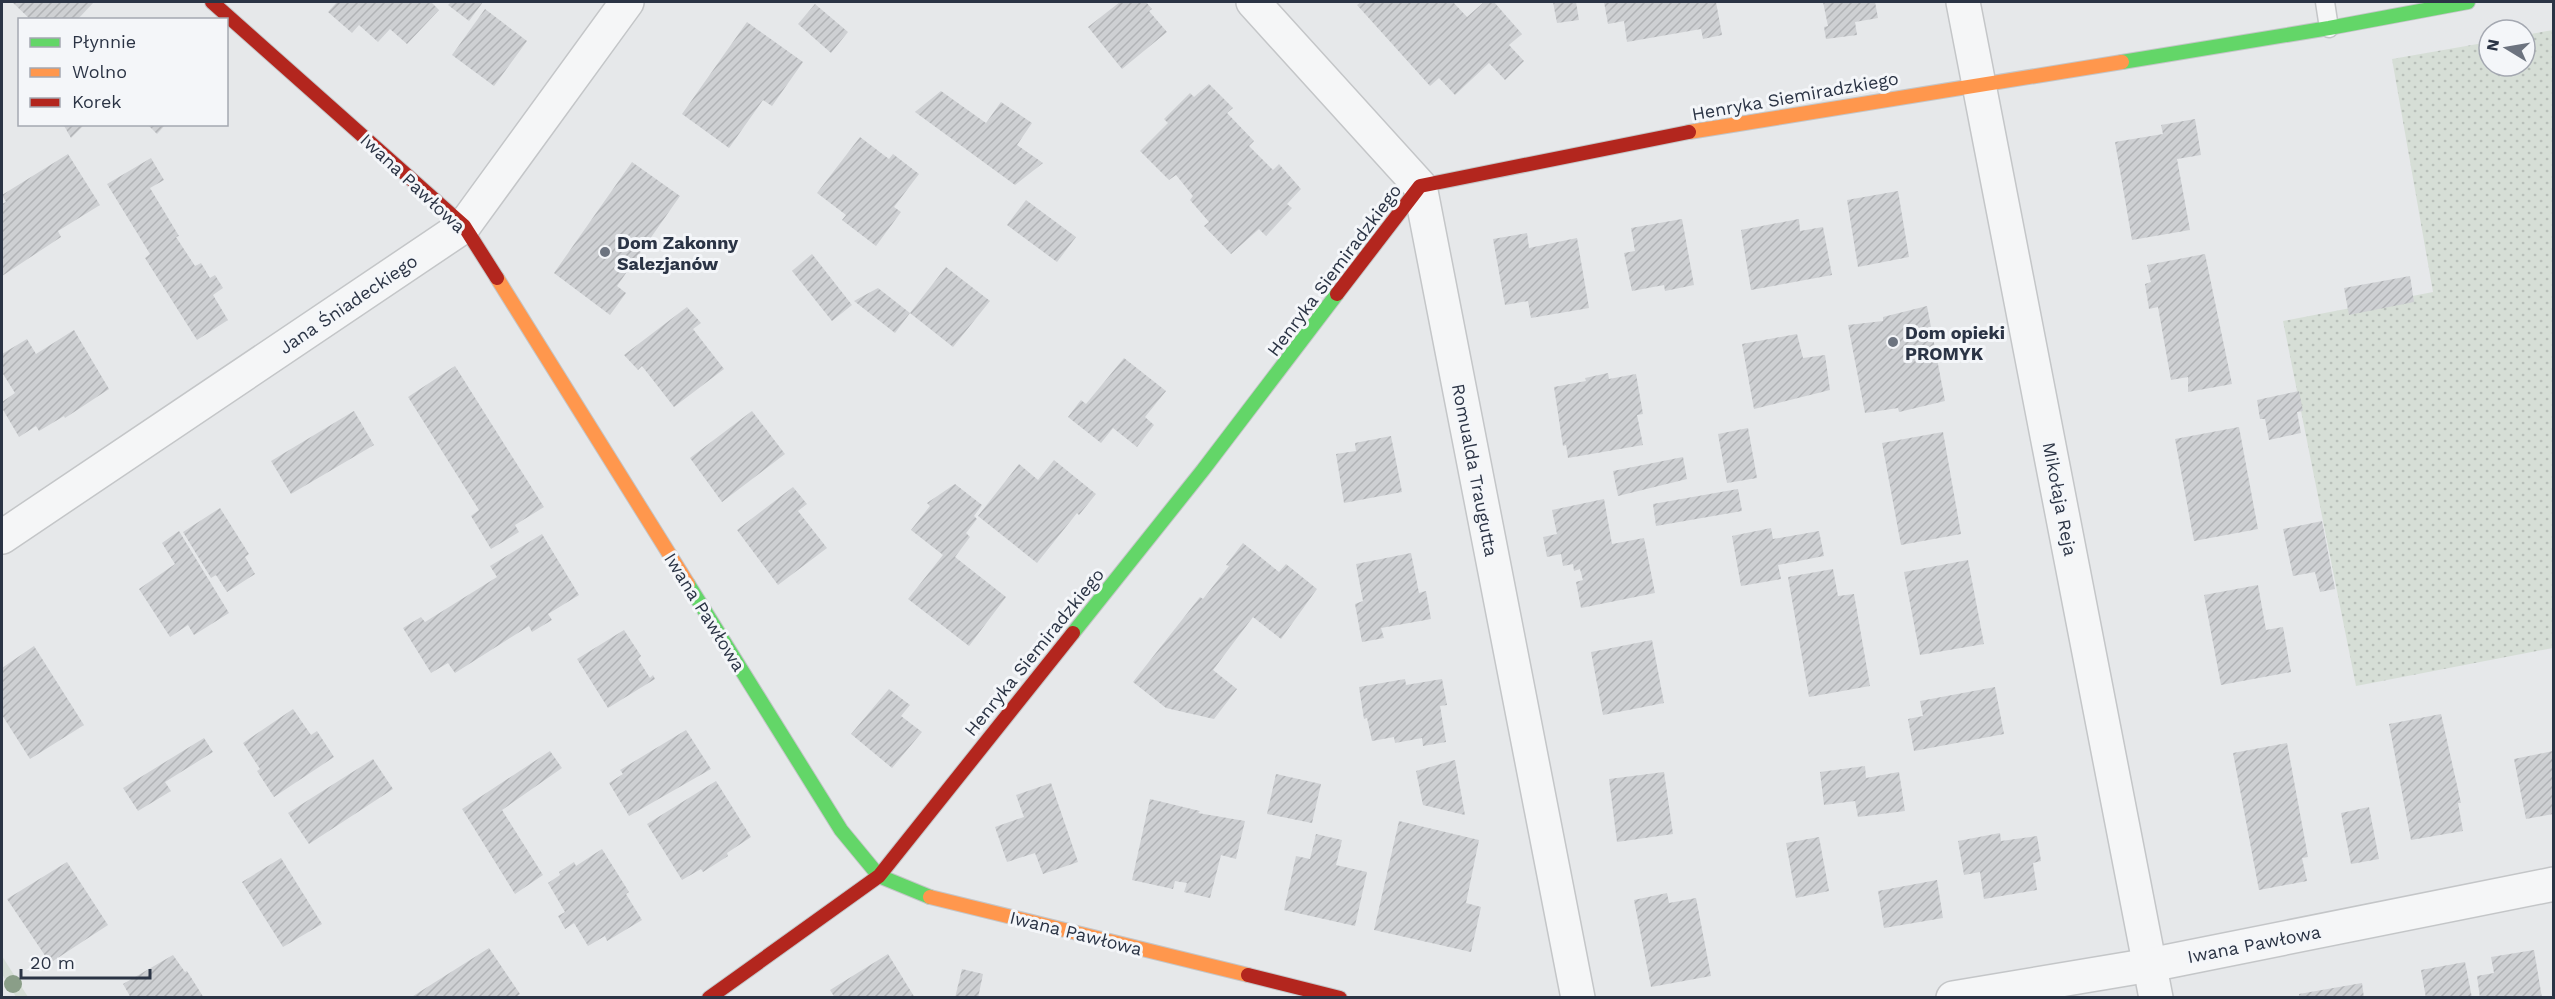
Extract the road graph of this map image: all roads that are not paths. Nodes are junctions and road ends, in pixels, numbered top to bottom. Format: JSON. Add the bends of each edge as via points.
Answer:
{"nodes":[{"id":1,"x":212,"y":2,"type":"edge"},
{"id":2,"x":627,"y":2,"type":"edge"},
{"id":3,"x":1253,"y":2,"type":"edge"},
{"id":4,"x":1963,"y":2,"type":"edge"},
{"id":5,"x":2325,"y":2,"type":"edge"},
{"id":6,"x":2468,"y":2,"type":"edge"},
{"id":7,"x":2329,"y":28,"type":"junction"},
{"id":8,"x":1979,"y":83,"type":"junction"},
{"id":9,"x":1420,"y":186,"type":"junction"},
{"id":10,"x":464,"y":226,"type":"junction"},
{"id":11,"x":2,"y":537,"type":"edge"},
{"id":12,"x":879,"y":876,"type":"junction"},
{"id":13,"x":2553,"y":884,"type":"edge"},
{"id":14,"x":2150,"y":965,"type":"junction"},
{"id":15,"x":709,"y":998,"type":"edge"},
{"id":16,"x":1340,"y":998,"type":"edge"},
{"id":17,"x":1578,"y":998,"type":"edge"},
{"id":18,"x":1953,"y":998,"type":"edge"},
{"id":19,"x":2156,"y":998,"type":"edge"}],
"edges":[{"from":1,"to":10,"type":"street","name":"Iwana Pawłowa"},
{"from":2,"to":10,"type":"street","name":"Jana Śniadeckiego"},
{"from":3,"to":9,"type":"street"},
{"from":4,"to":8,"type":"street","name":"Mikołaja Reja"},
{"from":5,"to":7,"type":"lane"},
{"from":6,"to":7,"type":"street","name":"Henryka Siemiradzkiego"},
{"from":7,"to":8,"type":"street","name":"Henryka Siemiradzkiego"},
{"from":8,"to":9,"type":"street","name":"Henryka Siemiradzkiego","via":[[1690,132]]},
{"from":8,"to":14,"type":"street","name":"Mikołaja Reja"},
{"from":9,"to":12,"type":"street","name":"Henryka Siemiradzkiego","via":[[1203,470]]},
{"from":9,"to":17,"type":"street","name":"Romualda Traugutta"},
{"from":10,"to":11,"type":"street","name":"Jana Śniadeckiego"},
{"from":10,"to":12,"type":"street","name":"Iwana Pawłowa","via":[[841,830]]},
{"from":12,"to":15,"type":"street","name":"Henryka Siemiradzkiego"},
{"from":12,"to":16,"type":"street","name":"Iwana Pawłowa","via":[[930,897]]},
{"from":13,"to":14,"type":"street","name":"Iwana Pawłowa"},
{"from":14,"to":18,"type":"street","name":"Iwana Pawłowa"},
{"from":14,"to":19,"type":"street","name":"Mikołaja Reja"}]}
